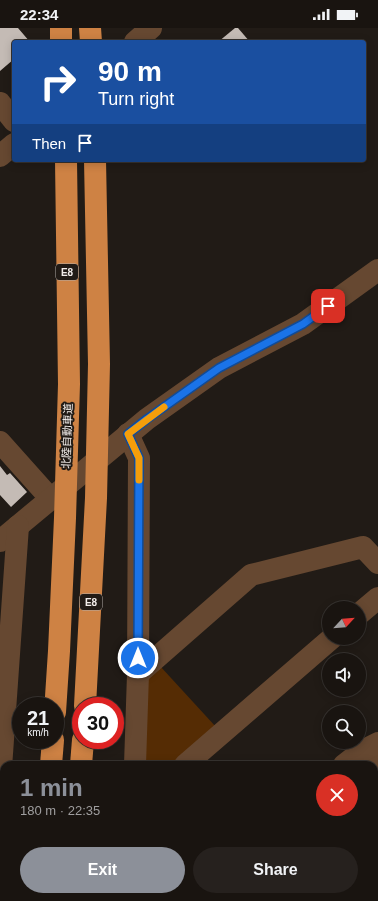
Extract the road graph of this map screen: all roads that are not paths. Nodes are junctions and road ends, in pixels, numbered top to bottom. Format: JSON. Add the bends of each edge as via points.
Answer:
{"nodes":[{"id":1,"x":61,"y":28,"type":"edge"},
{"id":2,"x":90,"y":28,"type":"edge"},
{"id":3,"x":151,"y":28,"type":"edge"},
{"id":4,"x":61,"y":40,"type":"edge"},
{"id":5,"x":91,"y":40,"type":"edge"},
{"id":6,"x":137,"y":40,"type":"edge"},
{"id":7,"x":0,"y":103,"type":"edge"},
{"id":8,"x":12,"y":118,"type":"edge"},
{"id":9,"x":12,"y":146,"type":"edge"},
{"id":10,"x":0,"y":156,"type":"edge"},
{"id":11,"x":66,"y":162,"type":"edge"},
{"id":12,"x":95,"y":162,"type":"edge"},
{"id":13,"x":378,"y":270,"type":"edge"},
{"id":14,"x":128,"y":434,"type":"junction"},
{"id":15,"x":0,"y":442,"type":"edge"},
{"id":16,"x":50,"y":498,"type":"junction"},
{"id":17,"x":18,"y":526,"type":"junction"},
{"id":18,"x":0,"y":541,"type":"edge"},
{"id":19,"x":378,"y":563,"type":"edge"},
{"id":20,"x":378,"y":598,"type":"edge"},
{"id":21,"x":366,"y":608,"type":"edge"},
{"id":22,"x":324,"y":645,"type":"edge"},
{"id":23,"x":138,"y":674,"type":"junction"},
{"id":24,"x":56,"y":697,"type":"edge"},
{"id":25,"x":86,"y":697,"type":"edge"},
{"id":26,"x":52,"y":749,"type":"edge"},
{"id":27,"x":83,"y":749,"type":"edge"},
{"id":28,"x":372,"y":756,"type":"edge"},
{"id":29,"x":1,"y":761,"type":"edge"},
{"id":30,"x":51,"y":761,"type":"edge"},
{"id":31,"x":82,"y":761,"type":"edge"},
{"id":32,"x":135,"y":761,"type":"edge"},
{"id":33,"x":190,"y":761,"type":"edge"},
{"id":34,"x":356,"y":761,"type":"edge"}],
"edges":[{"from":1,"to":4,"type":"highway"},
{"from":2,"to":5,"type":"highway"},
{"from":3,"to":6,"type":"street"},
{"from":7,"to":8,"type":"street"},
{"from":9,"to":10,"type":"street"},
{"from":11,"to":24,"type":"highway","name":"北陸自動車道","number":"E8","via":[[69,384]]},
{"from":12,"to":25,"type":"highway","number":"E8","via":[[99,364],[96,498]]},
{"from":13,"to":14,"type":"street","via":[[303,324],[219,368]]},
{"from":14,"to":16,"type":"street"},
{"from":14,"to":23,"type":"street","via":[[139,458]]},
{"from":15,"to":16,"type":"street"},
{"from":16,"to":17,"type":"street"},
{"from":17,"to":18,"type":"street"},
{"from":17,"to":29,"type":"street"},
{"from":19,"to":23,"type":"street","via":[[363,547],[251,575]]},
{"from":20,"to":21,"type":"street"},
{"from":22,"to":33,"type":"street"},
{"from":23,"to":32,"type":"street"},
{"from":26,"to":30,"type":"highway"},
{"from":27,"to":31,"type":"highway"},
{"from":28,"to":34,"type":"street"}]}
